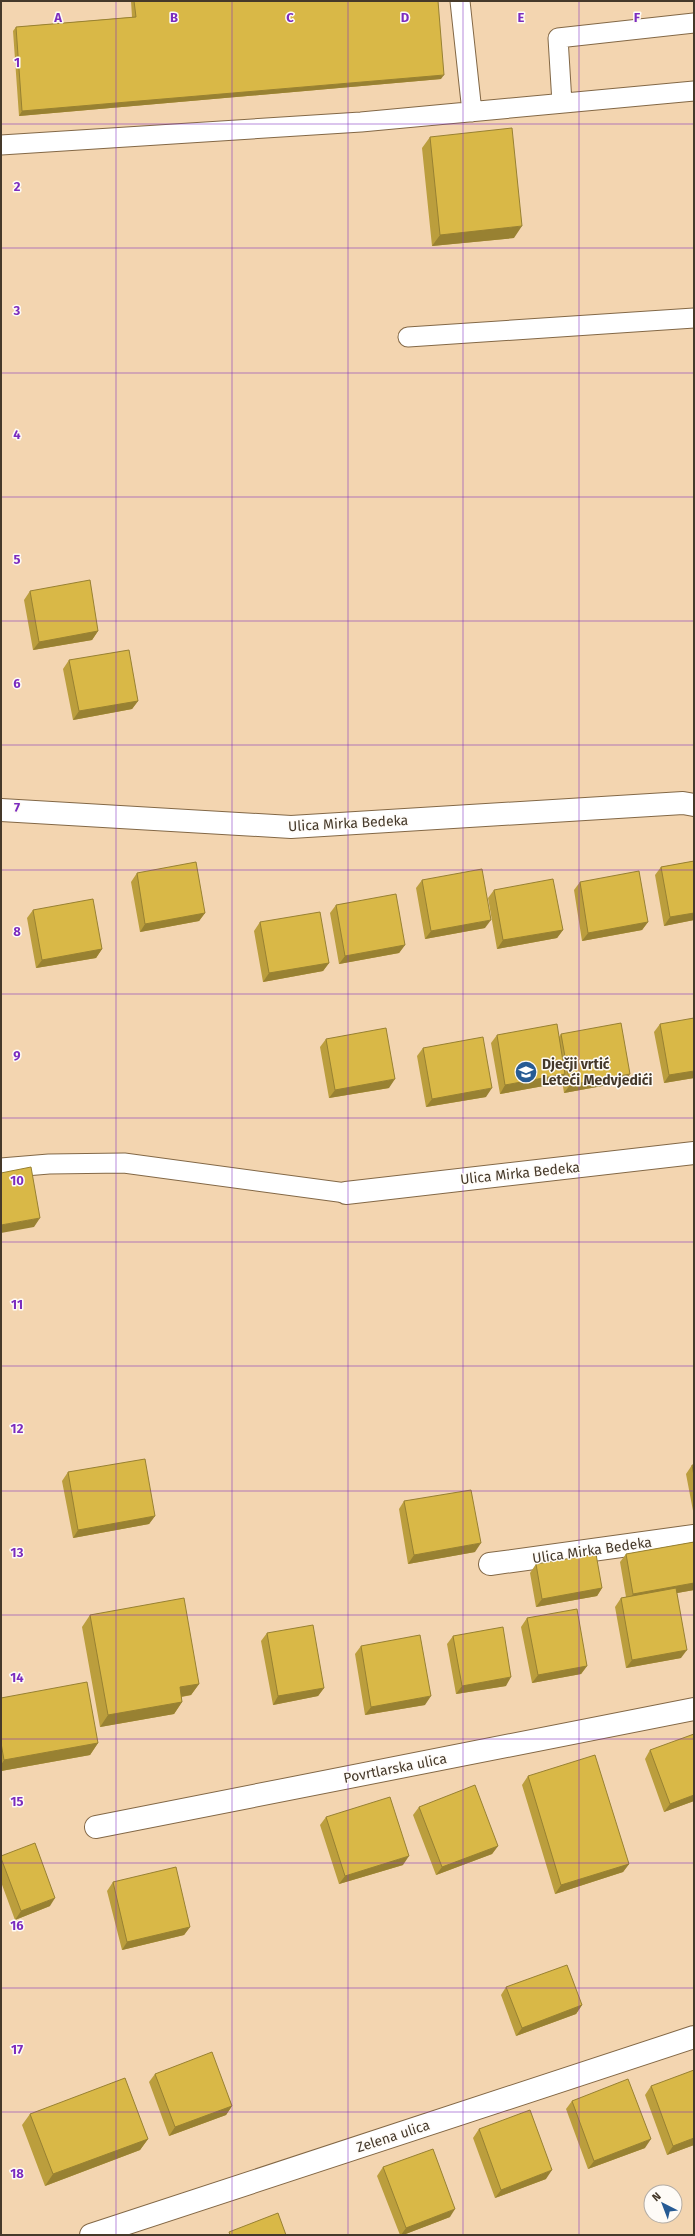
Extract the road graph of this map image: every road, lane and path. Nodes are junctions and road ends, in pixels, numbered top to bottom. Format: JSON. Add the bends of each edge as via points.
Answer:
{"nodes":[{"id":1,"x":460,"y":1,"type":"edge"},
{"id":2,"x":694,"y":23,"type":"edge"},
{"id":3,"x":694,"y":91,"type":"edge"},
{"id":4,"x":562,"y":103,"type":"junction"},
{"id":5,"x":472,"y":112,"type":"junction"},
{"id":6,"x":1,"y":145,"type":"edge"},
{"id":7,"x":694,"y":318,"type":"edge"},
{"id":8,"x":408,"y":337,"type":"dead end"},
{"id":9,"x":694,"y":805,"type":"edge"},
{"id":10,"x":1,"y":810,"type":"edge"},
{"id":11,"x":694,"y":1153,"type":"edge"},
{"id":12,"x":1,"y":1168,"type":"edge"},
{"id":13,"x":346,"y":1192,"type":"joint"},
{"id":14,"x":694,"y":1536,"type":"edge"},
{"id":15,"x":490,"y":1564,"type":"dead end"},
{"id":16,"x":694,"y":1709,"type":"edge"},
{"id":17,"x":96,"y":1827,"type":"dead end"},
{"id":18,"x":694,"y":2037,"type":"edge"},
{"id":19,"x":91,"y":2235,"type":"edge"}],
"edges":[{"from":1,"to":5,"type":"lane"},
{"from":2,"to":4,"type":"lane","via":[[558,38]]},
{"from":3,"to":4,"type":"lane"},
{"from":4,"to":5,"type":"lane"},
{"from":5,"to":6,"type":"lane","via":[[361,122]]},
{"from":7,"to":8,"type":"lane"},
{"from":9,"to":10,"type":"street","name":"Ulica Mirka Bedeka","via":[[683,803],[291,827]]},
{"from":11,"to":13,"type":"street","name":"Ulica Mirka Bedeka"},
{"from":12,"to":13,"type":"lane","via":[[49,1164],[124,1163]]},
{"from":14,"to":15,"type":"street","name":"Ulica Mirka Bedeka"},
{"from":16,"to":17,"type":"street","name":"Povrtlarska ulica"},
{"from":18,"to":19,"type":"street","name":"Zelena ulica"}]}
